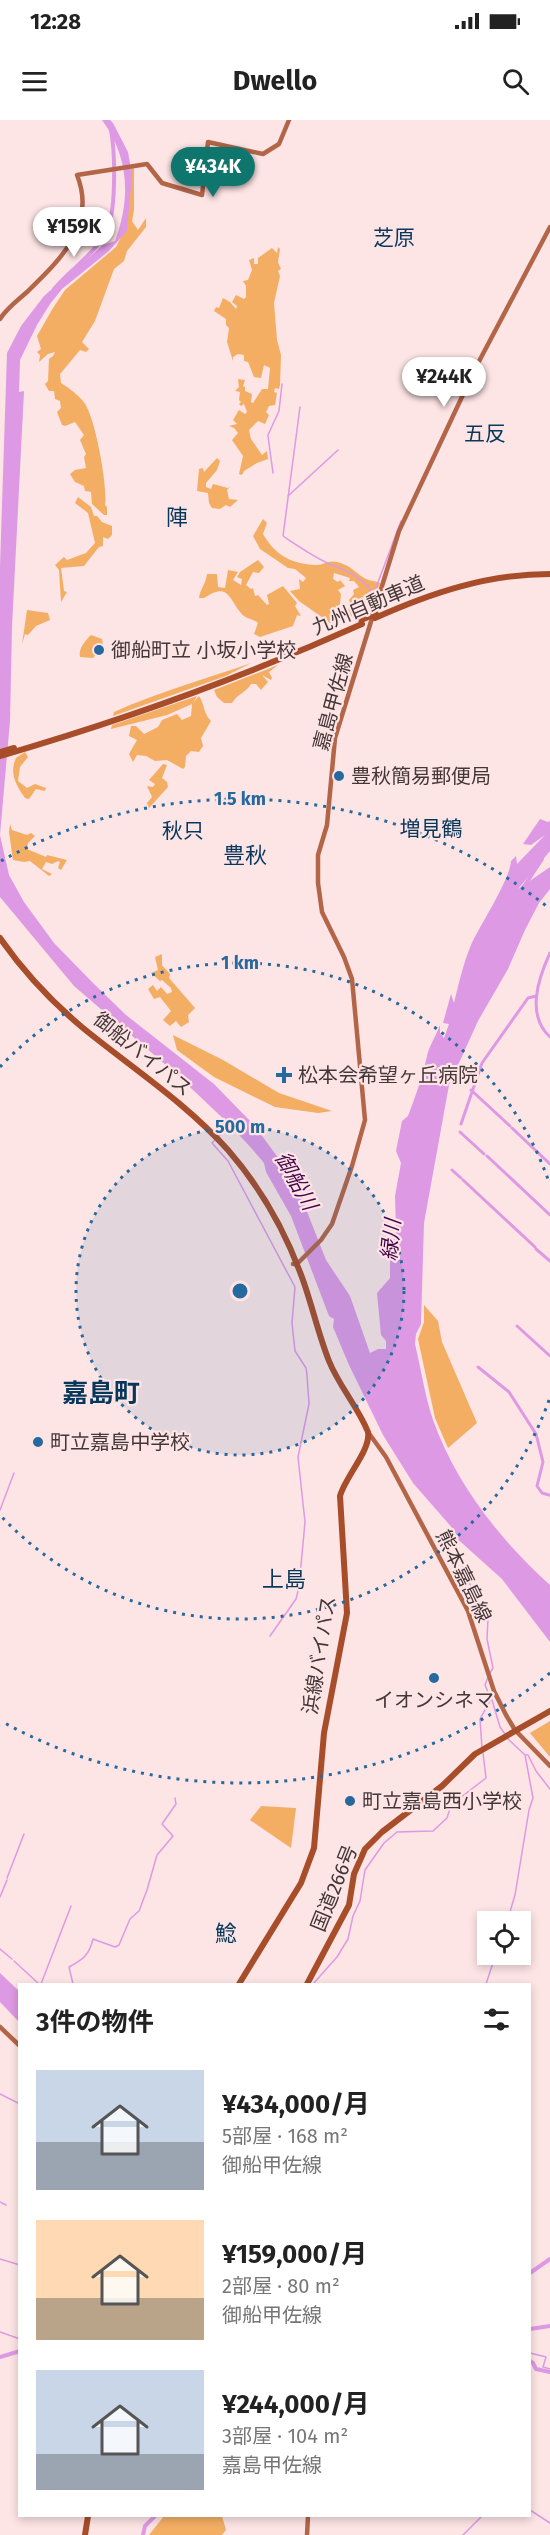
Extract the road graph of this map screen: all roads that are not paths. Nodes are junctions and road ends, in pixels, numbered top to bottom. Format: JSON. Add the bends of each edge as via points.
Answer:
{"nodes":[{"id":1,"x":289,"y":120,"type":"edge"},
{"id":2,"x":550,"y":227,"type":"edge"},
{"id":3,"x":0,"y":319,"type":"edge"},
{"id":4,"x":550,"y":572,"type":"edge"},
{"id":5,"x":13,"y":751,"type":"junction"},
{"id":6,"x":0,"y":752,"type":"edge"},
{"id":7,"x":0,"y":756,"type":"edge"},
{"id":8,"x":0,"y":938,"type":"edge"},
{"id":9,"x":0,"y":943,"type":"edge"},
{"id":10,"x":297,"y":1262,"type":"junction"},
{"id":11,"x":366,"y":1431,"type":"junction"},
{"id":12,"x":550,"y":1711,"type":"edge"},
{"id":13,"x":518,"y":1729,"type":"junction"},
{"id":14,"x":550,"y":1766,"type":"edge"},
{"id":15,"x":239,"y":1983,"type":"edge"},
{"id":16,"x":308,"y":1983,"type":"edge"},
{"id":17,"x":0,"y":2027,"type":"edge"},
{"id":18,"x":18,"y":2044,"type":"edge"},
{"id":19,"x":88,"y":2517,"type":"edge"},
{"id":20,"x":308,"y":2517,"type":"edge"},
{"id":21,"x":85,"y":2535,"type":"edge"},
{"id":22,"x":307,"y":2535,"type":"edge"}],
"edges":[{"from":1,"to":3,"type":"main road","via":[[279,144],[262,154],[208,142],[202,195],[162,183],[147,164],[77,175],[82,214],[74,242]]},
{"from":2,"to":10,"type":"main road","name":"嘉島甲佐線","via":[[481,358],[403,522],[335,738],[327,825],[318,855],[318,883],[322,912],[352,979],[365,1120],[335,1217],[324,1236]]},
{"from":4,"to":5,"type":"highway","name":"九州自動車道","bridge":true,"via":[[476,582],[429,596],[186,697]]},
{"from":5,"to":6,"type":"highway","name":"九州自動車道"},
{"from":5,"to":7,"type":"highway","name":"九州自動車道"},
{"from":8,"to":10,"type":"highway","name":"御船バイパス","via":[[56,1004],[170,1095],[226,1149],[266,1201]]},
{"from":9,"to":10,"type":"highway","name":"御船バイパス","via":[[23,974],[70,1020],[165,1095],[216,1143],[262,1199]]},
{"from":10,"to":11,"type":"highway","via":[[328,1365]]},
{"from":11,"to":13,"type":"main road","name":"熊本嘉島線","via":[[386,1457],[468,1611],[494,1691]]},
{"from":11,"to":15,"type":"highway","name":"浜線バイパス","via":[[337,1495],[343,1611],[320,1742],[311,1847],[300,1878]]},
{"from":12,"to":13,"type":"highway","name":"国道266号"},
{"from":13,"to":14,"type":"main road","name":"熊本嘉島線"},
{"from":13,"to":16,"type":"highway","name":"国道266号","via":[[475,1754],[365,1849],[354,1875],[349,1905]]},
{"from":17,"to":18,"type":"main road"},
{"from":19,"to":21,"type":"highway"},
{"from":20,"to":22,"type":"main road"}]}
